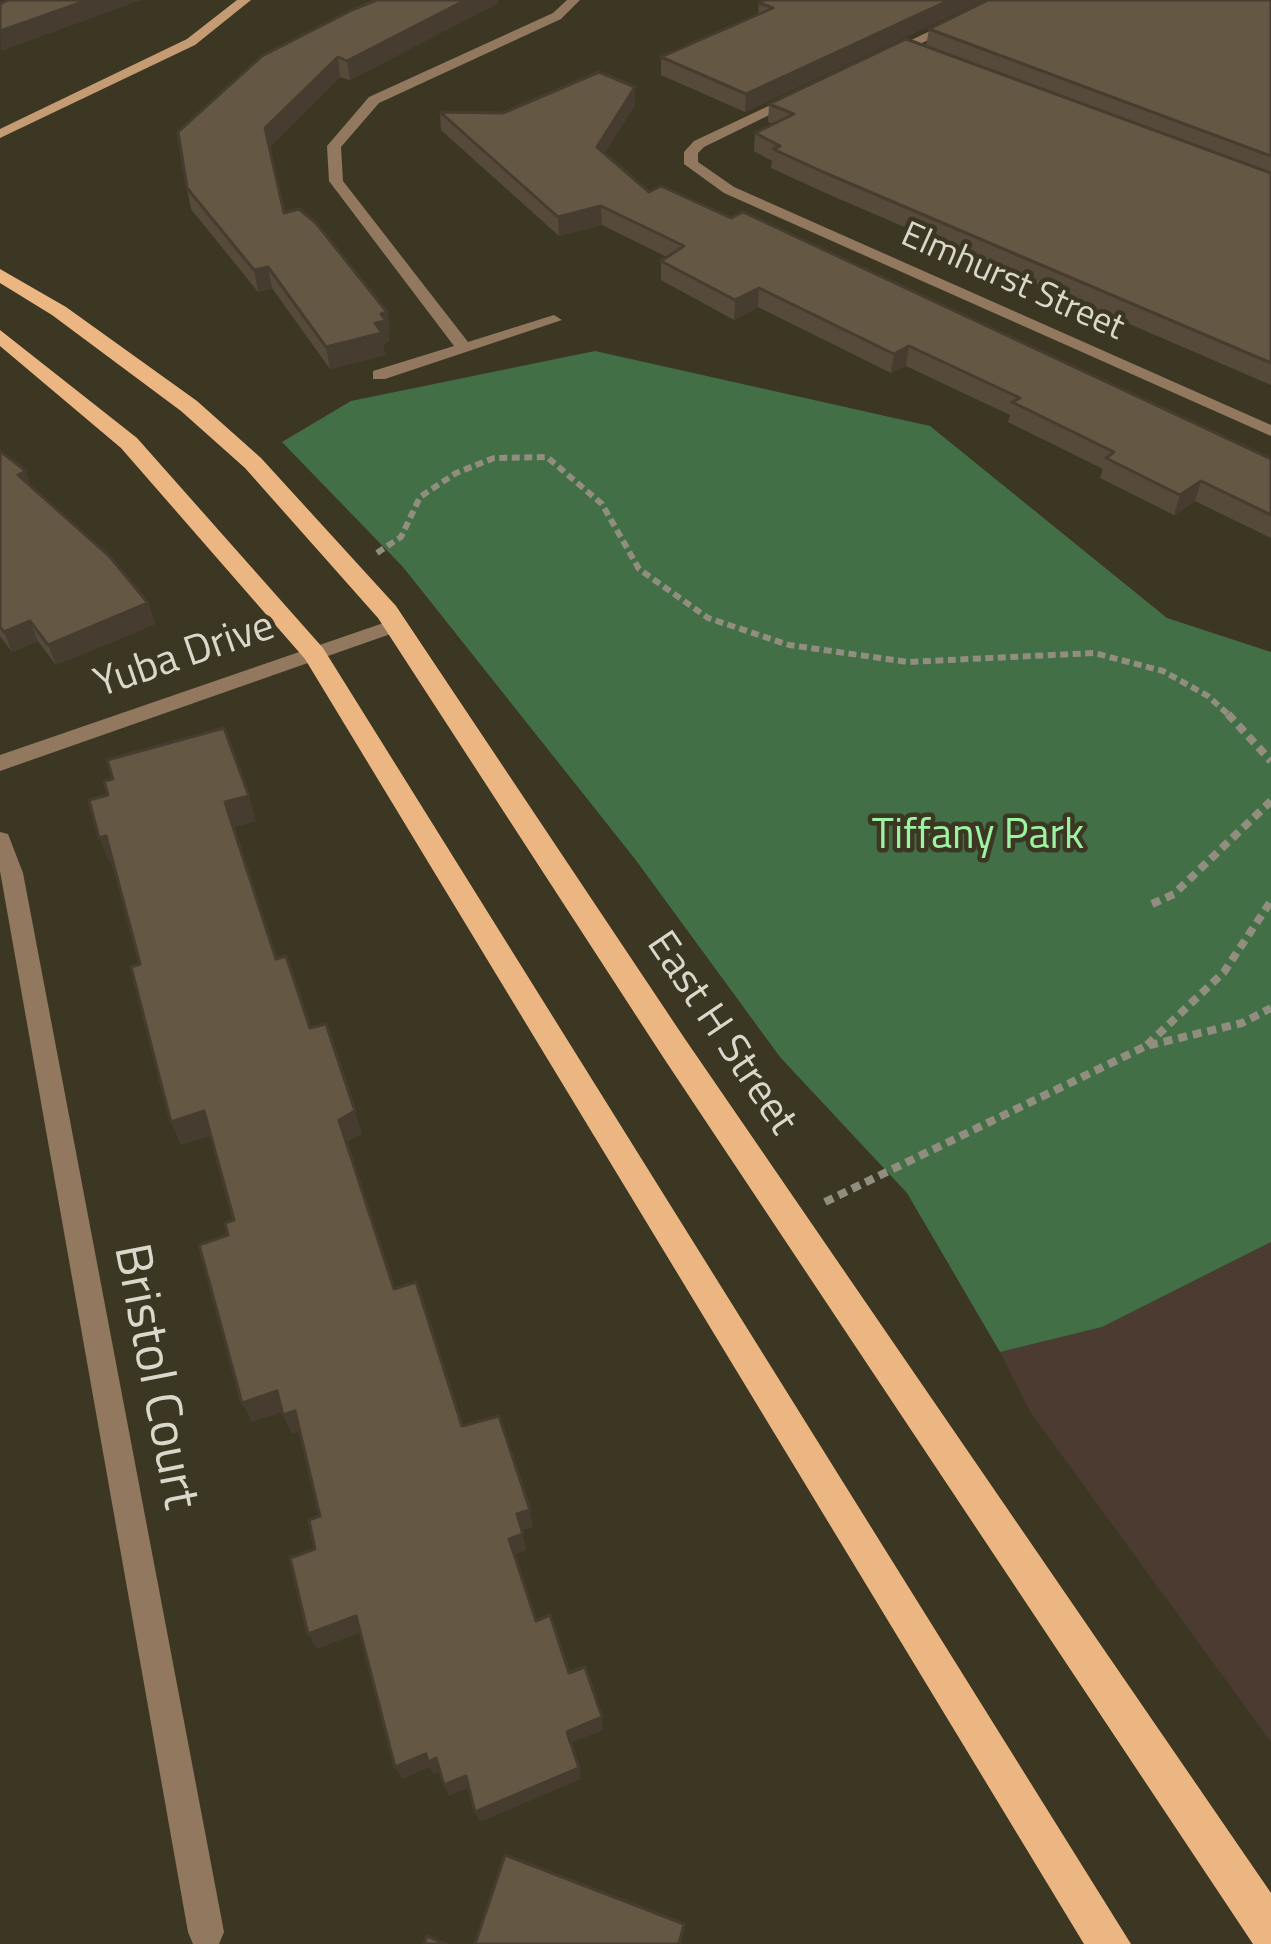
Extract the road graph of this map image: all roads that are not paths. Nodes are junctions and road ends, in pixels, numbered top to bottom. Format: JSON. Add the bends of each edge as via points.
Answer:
{"nodes":[{"id":1,"x":245,"y":0,"type":"edge"},
{"id":2,"x":574,"y":0,"type":"edge"},
{"id":3,"x":1005,"y":0,"type":"edge"},
{"id":4,"x":902,"y":47,"type":"junction"},
{"id":5,"x":922,"y":54,"type":"edge"},
{"id":6,"x":867,"y":64,"type":"edge"},
{"id":7,"x":807,"y":92,"type":"edge"},
{"id":8,"x":0,"y":134,"type":"edge"},
{"id":9,"x":0,"y":275,"type":"edge"},
{"id":10,"x":554,"y":320,"type":"dead end"},
{"id":11,"x":0,"y":336,"type":"edge"},
{"id":12,"x":464,"y":348,"type":"junction"},
{"id":13,"x":380,"y":375,"type":"dead end"},
{"id":14,"x":1271,"y":431,"type":"edge"},
{"id":15,"x":395,"y":625,"type":"junction"},
{"id":16,"x":314,"y":654,"type":"junction"},
{"id":17,"x":0,"y":763,"type":"edge"},
{"id":18,"x":0,"y":840,"type":"edge"},
{"id":19,"x":206,"y":1932,"type":"dead end"},
{"id":20,"x":1271,"y":1932,"type":"edge"},
{"id":21,"x":1109,"y":1944,"type":"edge"}],
"edges":[{"from":1,"to":8,"type":"main road","via":[[191,42]]},
{"from":2,"to":12,"type":"street","via":[[557,16],[374,100],[334,146],[336,181]]},
{"from":3,"to":4,"type":"street"},
{"from":4,"to":5,"type":"street"},
{"from":4,"to":6,"type":"street"},
{"from":7,"to":14,"type":"street","name":"Elmhurst Street","via":[[699,144],[691,164],[729,190]]},
{"from":9,"to":15,"type":"main road","name":"East H Street","via":[[189,406],[253,463]]},
{"from":10,"to":12,"type":"street"},
{"from":11,"to":16,"type":"main road","via":[[129,443]]},
{"from":12,"to":13,"type":"street"},
{"from":15,"to":16,"type":"street","name":"Yuba Drive"},
{"from":15,"to":20,"type":"main road","name":"East H Street"},
{"from":16,"to":17,"type":"street","name":"Yuba Drive"},
{"from":16,"to":21,"type":"main road"},
{"from":18,"to":19,"type":"street","name":"Bristol Court"}]}
